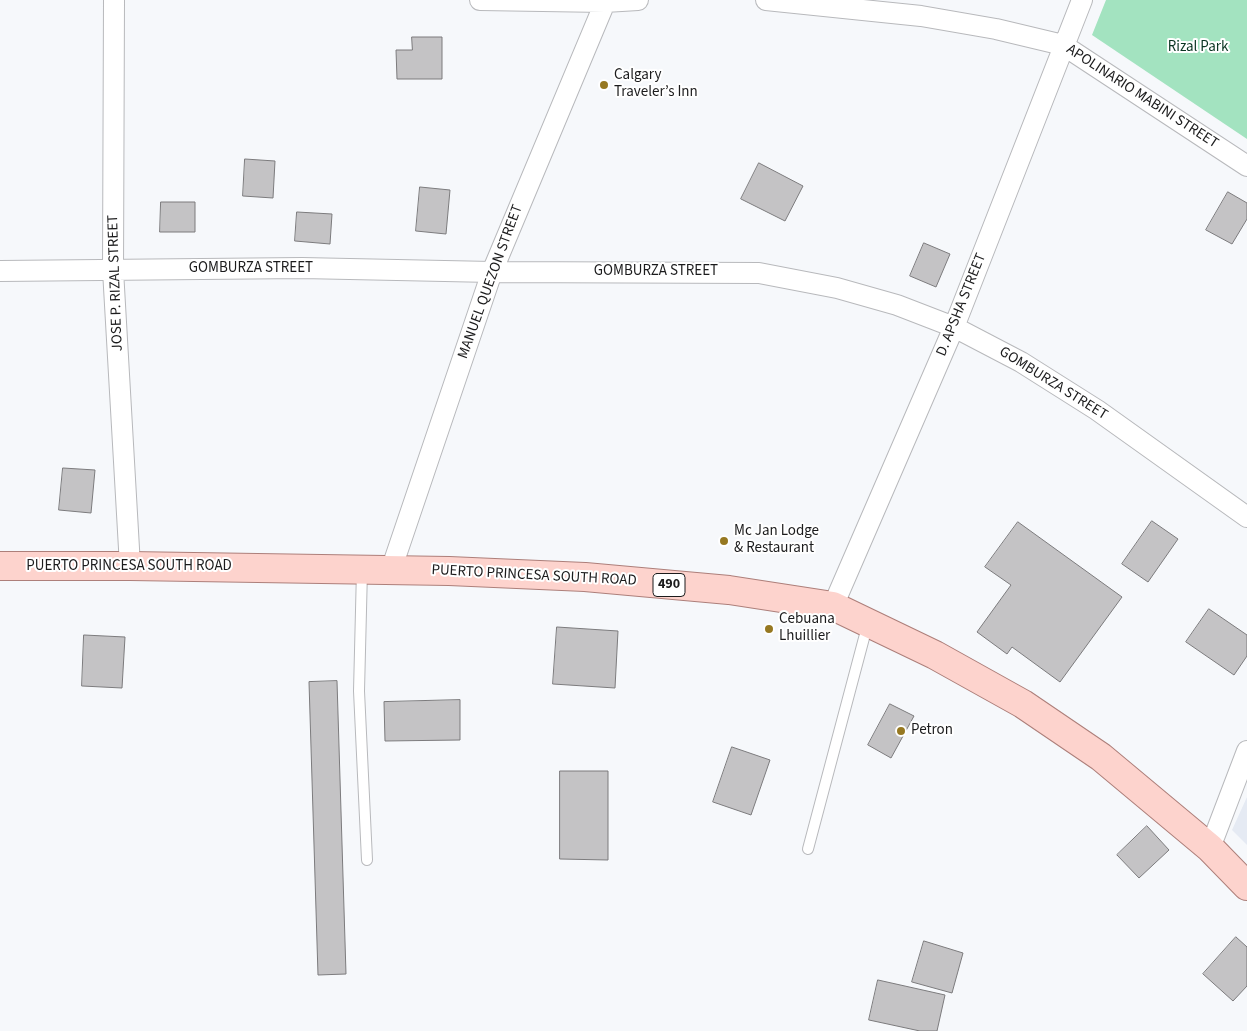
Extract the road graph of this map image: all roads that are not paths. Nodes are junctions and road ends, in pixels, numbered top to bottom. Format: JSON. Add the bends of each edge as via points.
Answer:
{"nodes":[{"id":1,"x":114,"y":0,"type":"edge"},
{"id":2,"x":480,"y":0,"type":"edge"},
{"id":3,"x":638,"y":0,"type":"edge"},
{"id":4,"x":766,"y":0,"type":"edge"},
{"id":5,"x":1082,"y":0,"type":"edge"},
{"id":6,"x":605,"y":1,"type":"edge"},
{"id":7,"x":1063,"y":45,"type":"junction"},
{"id":8,"x":1247,"y":166,"type":"edge"},
{"id":9,"x":113,"y":270,"type":"junction"},
{"id":10,"x":0,"y":271,"type":"edge"},
{"id":11,"x":492,"y":272,"type":"junction"},
{"id":12,"x":954,"y":327,"type":"junction"},
{"id":13,"x":1247,"y":517,"type":"edge"},
{"id":14,"x":0,"y":566,"type":"edge"},
{"id":15,"x":130,"y":566,"type":"junction"},
{"id":16,"x":362,"y":569,"type":"junction"},
{"id":17,"x":391,"y":570,"type":"junction"},
{"id":18,"x":833,"y":606,"type":"junction"},
{"id":19,"x":869,"y":623,"type":"junction"},
{"id":20,"x":1247,"y":751,"type":"edge"},
{"id":21,"x":1210,"y":848,"type":"junction"},
{"id":22,"x":808,"y":849,"type":"dead end"},
{"id":23,"x":368,"y":860,"type":"dead end"},
{"id":24,"x":1247,"y":886,"type":"edge"}],
"edges":[{"from":1,"to":9,"type":"street","name":"JOSE P. RIZAL STREET"},
{"from":2,"to":6,"type":"street"},
{"from":3,"to":6,"type":"street"},
{"from":4,"to":7,"type":"street","name":"APOLINARIO MABINI STREET","via":[[921,16]]},
{"from":5,"to":7,"type":"street","name":"D. APSHA STREET"},
{"from":6,"to":11,"type":"street","name":"MANUEL QUEZON STREET"},
{"from":7,"to":8,"type":"street","name":"APOLINARIO MABINI STREET"},
{"from":7,"to":12,"type":"street","name":"D. APSHA STREET"},
{"from":9,"to":10,"type":"street","name":"GOMBURZA STREET"},
{"from":9,"to":11,"type":"street","name":"GOMBURZA STREET","via":[[302,268]]},
{"from":9,"to":15,"type":"street","name":"JOSE P. RIZAL STREET"},
{"from":11,"to":12,"type":"street","name":"GOMBURZA STREET","via":[[759,273],[837,288]]},
{"from":11,"to":17,"type":"street","name":"MANUEL QUEZON STREET"},
{"from":12,"to":13,"type":"street","name":"GOMBURZA STREET","via":[[1022,362],[1097,410]]},
{"from":12,"to":18,"type":"street","name":"D. APSHA STREET"},
{"from":14,"to":15,"type":"main road","name":"PUERTO PRINCESA SOUTH ROAD","number":"490"},
{"from":15,"to":16,"type":"main road","name":"PUERTO PRINCESA SOUTH ROAD","number":"490"},
{"from":16,"to":17,"type":"main road","name":"PUERTO PRINCESA SOUTH ROAD","number":"490"},
{"from":16,"to":23,"type":"lane","via":[[359,691]]},
{"from":17,"to":18,"type":"main road","name":"PUERTO PRINCESA SOUTH ROAD","number":"490","via":[[585,577],[729,590]]},
{"from":18,"to":19,"type":"main road","name":"PUERTO PRINCESA SOUTH ROAD","number":"490"},
{"from":19,"to":21,"type":"main road","name":"PUERTO PRINCESA SOUTH ROAD","number":"490","via":[[1023,704],[1101,757]]},
{"from":19,"to":22,"type":"lane"},
{"from":20,"to":21,"type":"street"},
{"from":21,"to":24,"type":"main road","name":"PUERTO PRINCESA SOUTH ROAD","number":"490"}]}
